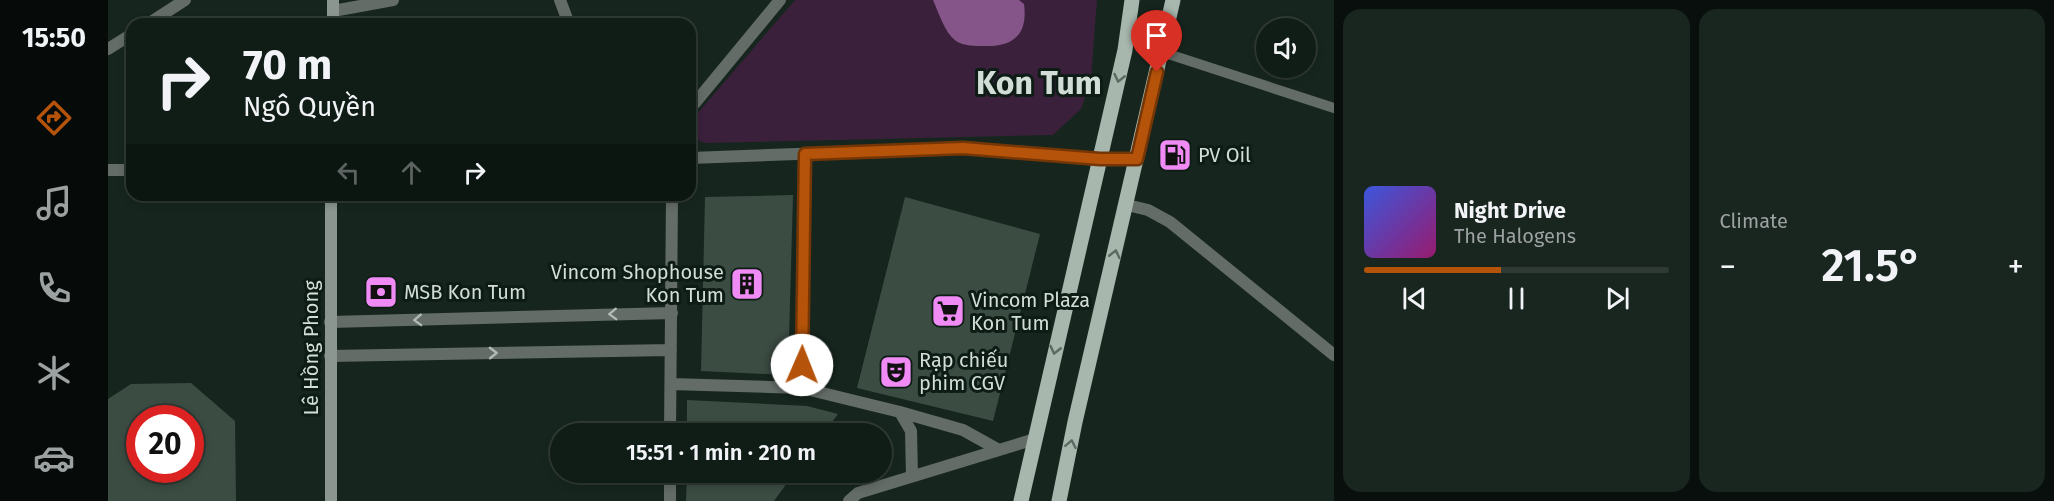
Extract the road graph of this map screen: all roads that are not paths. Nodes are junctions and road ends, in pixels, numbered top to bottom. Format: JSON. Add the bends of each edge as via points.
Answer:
{"nodes":[{"id":1,"x":185,"y":0,"type":"edge"},
{"id":2,"x":393,"y":0,"type":"edge"},
{"id":3,"x":560,"y":0,"type":"edge"},
{"id":4,"x":780,"y":0,"type":"edge"},
{"id":5,"x":1132,"y":0,"type":"edge"},
{"id":6,"x":1173,"y":0,"type":"edge"},
{"id":7,"x":333,"y":5,"type":"edge"},
{"id":8,"x":157,"y":18,"type":"edge"},
{"id":9,"x":567,"y":18,"type":"edge"},
{"id":10,"x":126,"y":38,"type":"edge"},
{"id":11,"x":108,"y":49,"type":"edge"},
{"id":12,"x":1162,"y":52,"type":"junction"},
{"id":13,"x":696,"y":102,"type":"edge"},
{"id":14,"x":1334,"y":108,"type":"edge"},
{"id":15,"x":805,"y":154,"type":"junction"},
{"id":16,"x":696,"y":158,"type":"edge"},
{"id":17,"x":1100,"y":159,"type":"junction"},
{"id":18,"x":1137,"y":159,"type":"junction"},
{"id":19,"x":108,"y":170,"type":"edge"},
{"id":20,"x":126,"y":170,"type":"edge"},
{"id":21,"x":331,"y":201,"type":"edge"},
{"id":22,"x":672,"y":201,"type":"edge"},
{"id":23,"x":1127,"y":205,"type":"junction"},
{"id":24,"x":672,"y":313,"type":"junction"},
{"id":25,"x":330,"y":322,"type":"junction"},
{"id":26,"x":671,"y":350,"type":"junction"},
{"id":27,"x":1333,"y":353,"type":"edge"},
{"id":28,"x":330,"y":356,"type":"junction"},
{"id":29,"x":671,"y":384,"type":"junction"},
{"id":30,"x":802,"y":388,"type":"junction"},
{"id":31,"x":900,"y":412,"type":"junction"},
{"id":32,"x":670,"y":423,"type":"edge"},
{"id":33,"x":1035,"y":439,"type":"junction"},
{"id":34,"x":999,"y":450,"type":"junction"},
{"id":35,"x":912,"y":476,"type":"junction"},
{"id":36,"x":670,"y":483,"type":"edge"},
{"id":37,"x":331,"y":501,"type":"edge"},
{"id":38,"x":670,"y":501,"type":"edge"},
{"id":39,"x":849,"y":501,"type":"edge"},
{"id":40,"x":1021,"y":501,"type":"edge"},
{"id":41,"x":1059,"y":501,"type":"edge"}],
"edges":[{"from":1,"to":8,"type":"street"},
{"from":2,"to":7,"type":"street"},
{"from":3,"to":9,"type":"street"},
{"from":4,"to":13,"type":"street"},
{"from":5,"to":17,"type":"main road","one_way":true,"via":[[1125,50]]},
{"from":6,"to":12,"type":"main road"},
{"from":10,"to":11,"type":"street"},
{"from":12,"to":14,"type":"lane"},
{"from":12,"to":18,"type":"main road"},
{"from":15,"to":16,"type":"street"},
{"from":15,"to":17,"type":"street","via":[[963,148]]},
{"from":15,"to":30,"type":"lane"},
{"from":17,"to":18,"type":"street"},
{"from":17,"to":33,"type":"main road","one_way":true},
{"from":18,"to":23,"type":"main road"},
{"from":19,"to":20,"type":"street"},
{"from":21,"to":25,"type":"street","name":"Lê Hồng Phong"},
{"from":22,"to":24,"type":"street"},
{"from":23,"to":27,"type":"street","via":[[1148,210],[1170,222]]},
{"from":41,"to":23,"type":"main road","one_way":true},
{"from":24,"to":25,"type":"street","one_way":true},
{"from":24,"to":26,"type":"street"},
{"from":25,"to":28,"type":"street","name":"Lê Hồng Phong"},
{"from":28,"to":26,"type":"street","one_way":true},
{"from":26,"to":29,"type":"street"},
{"from":28,"to":37,"type":"street","name":"Lê Hồng Phong"},
{"from":29,"to":30,"type":"street"},
{"from":29,"to":32,"type":"street"},
{"from":30,"to":31,"type":"street"},
{"from":31,"to":34,"type":"street","via":[[963,430]]},
{"from":31,"to":35,"type":"street","via":[[911,431]]},
{"from":33,"to":34,"type":"street"},
{"from":33,"to":40,"type":"main road"},
{"from":34,"to":35,"type":"street"},
{"from":35,"to":39,"type":"street","via":[[858,493]]},
{"from":36,"to":38,"type":"street"}]}
